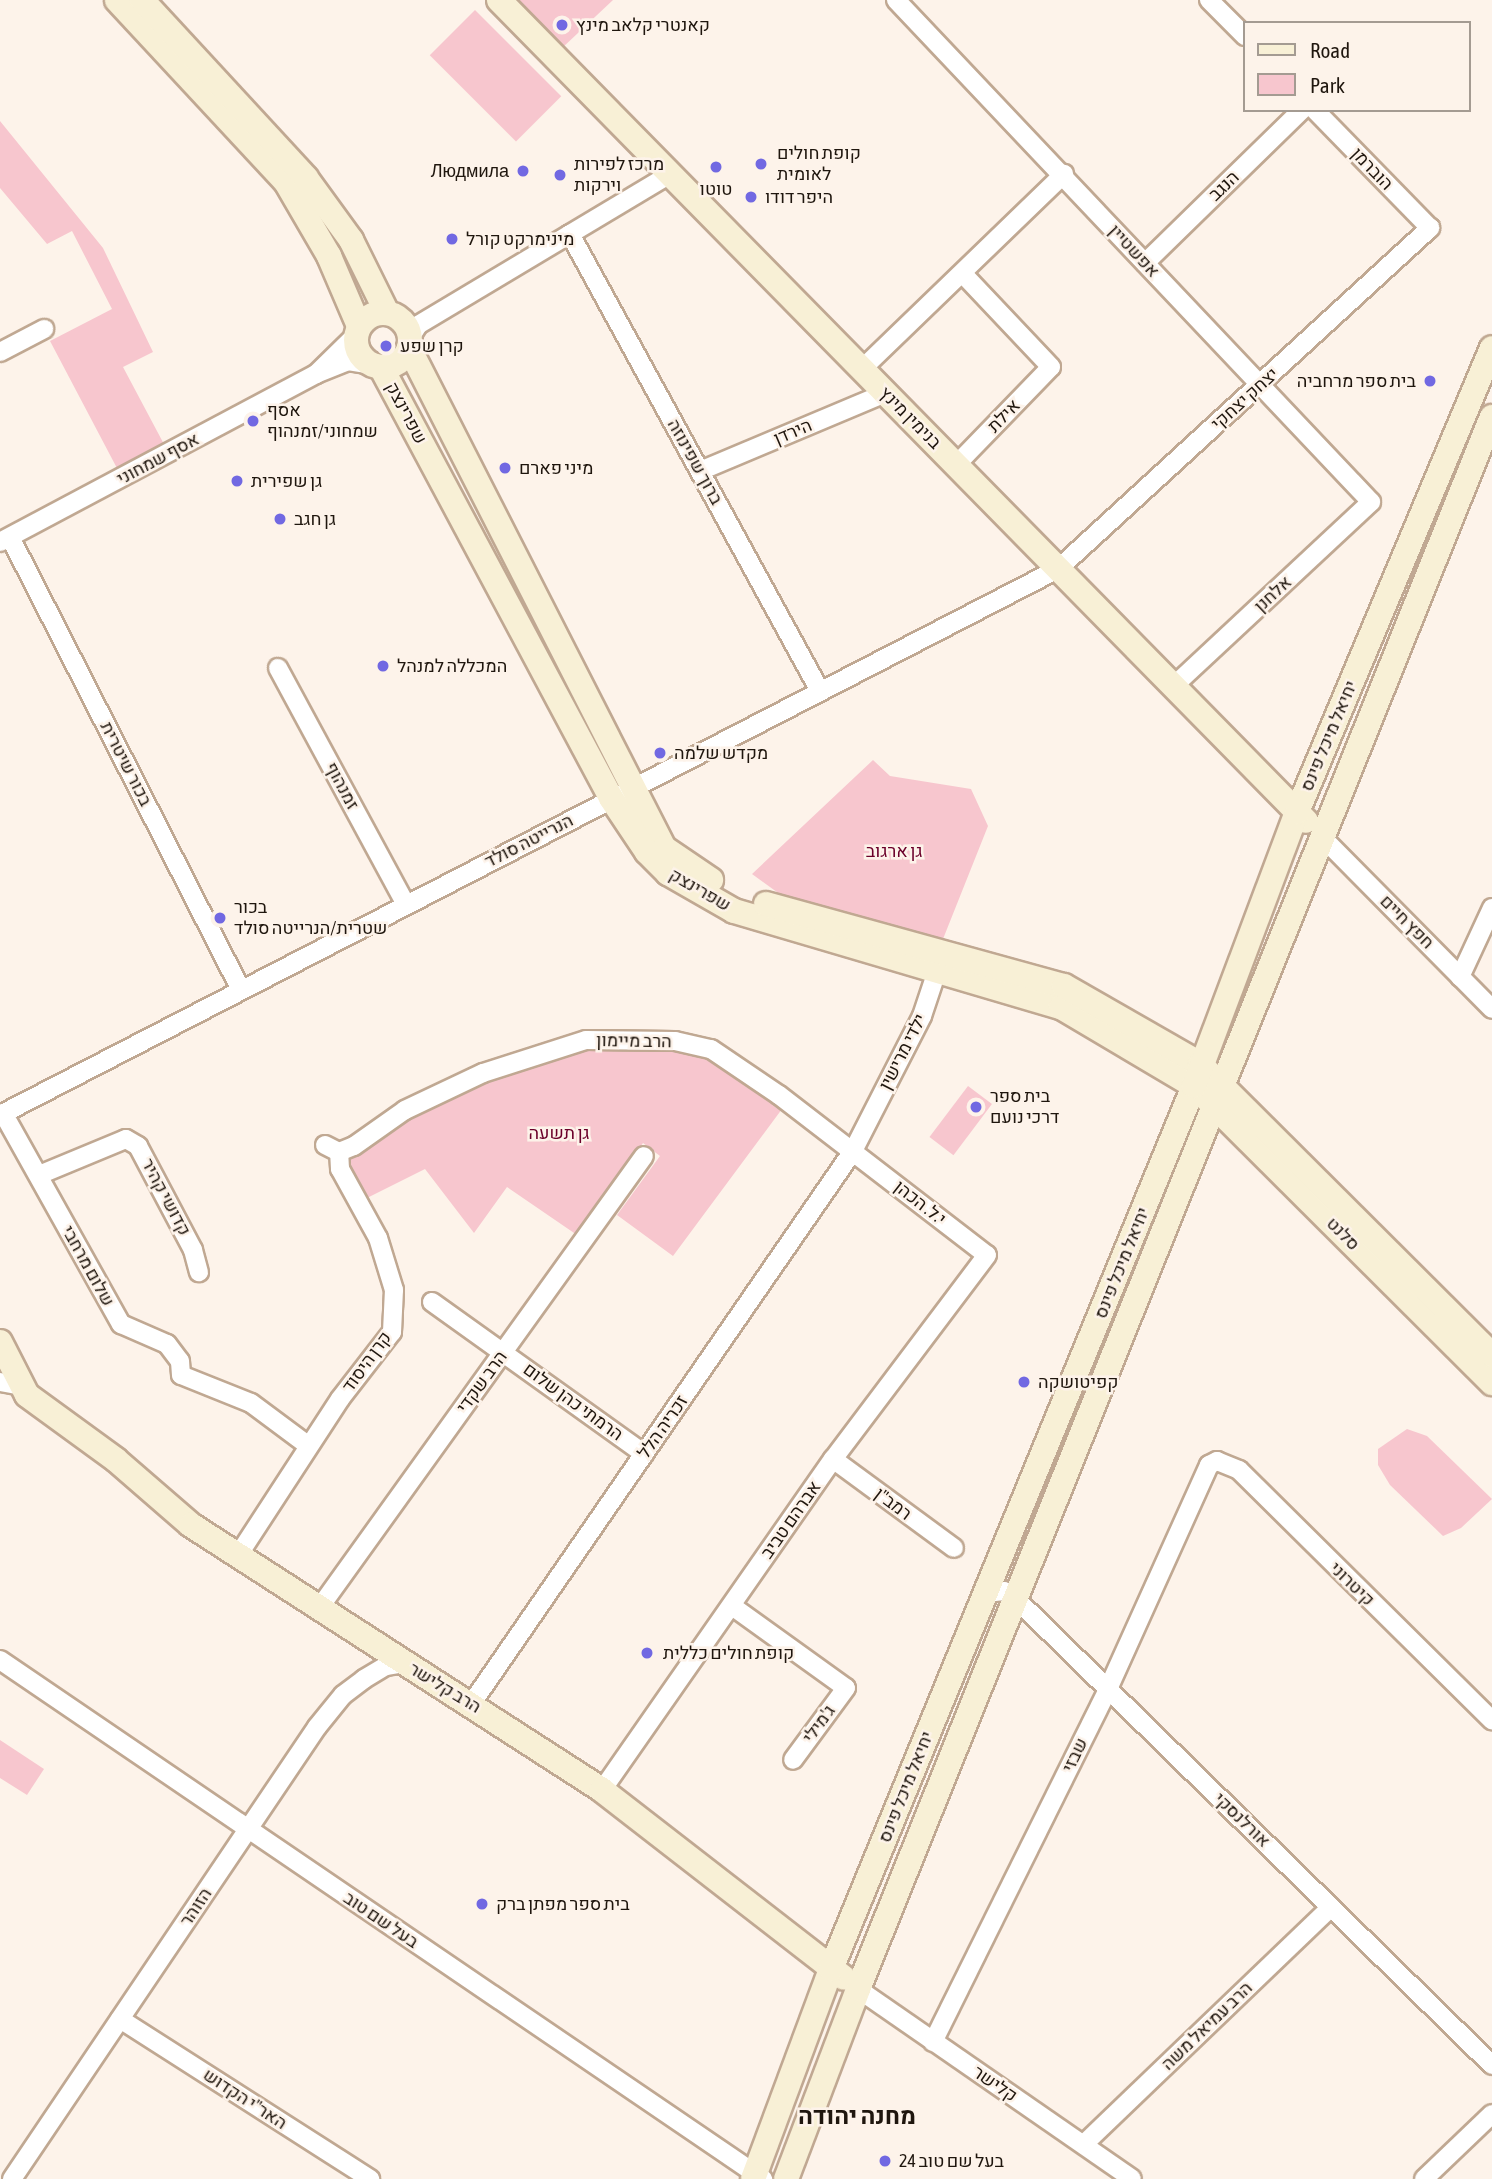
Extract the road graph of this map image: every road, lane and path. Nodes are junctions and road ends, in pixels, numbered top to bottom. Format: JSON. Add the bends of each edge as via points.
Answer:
{"nodes":[{"id":1,"x":117,"y":0,"type":"edge"},
{"id":2,"x":142,"y":0,"type":"edge"},
{"id":3,"x":499,"y":0,"type":"edge"},
{"id":4,"x":896,"y":0,"type":"edge"},
{"id":5,"x":1209,"y":0,"type":"edge"},
{"id":6,"x":1244,"y":35,"type":"edge"},
{"id":7,"x":1300,"y":112,"type":"edge"},
{"id":8,"x":1317,"y":112,"type":"edge"},
{"id":9,"x":670,"y":174,"type":"junction"},
{"id":10,"x":1064,"y":174,"type":"junction"},
{"id":11,"x":1430,"y":228,"type":"joint"},
{"id":12,"x":570,"y":234,"type":"junction"},
{"id":13,"x":1145,"y":262,"type":"junction"},
{"id":14,"x":962,"y":273,"type":"junction"},
{"id":15,"x":44,"y":329,"type":"dead end"},
{"id":16,"x":406,"y":329,"type":"junction"},
{"id":17,"x":357,"y":330,"type":"junction"},
{"id":18,"x":1492,"y":348,"type":"edge"},
{"id":19,"x":0,"y":352,"type":"edge"},
{"id":20,"x":376,"y":366,"type":"junction"},
{"id":21,"x":862,"y":369,"type":"junction"},
{"id":22,"x":316,"y":374,"type":"junction"},
{"id":23,"x":1259,"y":387,"type":"junction"},
{"id":24,"x":886,"y":393,"type":"junction"},
{"id":25,"x":1492,"y":417,"type":"edge"},
{"id":26,"x":956,"y":465,"type":"junction"},
{"id":27,"x":700,"y":471,"type":"junction"},
{"id":28,"x":1371,"y":502,"type":"joint"},
{"id":29,"x":5,"y":540,"type":"edge"},
{"id":30,"x":1058,"y":569,"type":"junction"},
{"id":31,"x":278,"y":668,"type":"dead end"},
{"id":32,"x":1174,"y":687,"type":"junction"},
{"id":33,"x":820,"y":691,"type":"junction"},
{"id":34,"x":1315,"y":768,"type":"junction"},
{"id":35,"x":1269,"y":783,"type":"junction"},
{"id":36,"x":621,"y":793,"type":"junction"},
{"id":37,"x":1297,"y":812,"type":"junction"},
{"id":38,"x":1321,"y":836,"type":"junction"},
{"id":39,"x":406,"y":905,"type":"junction"},
{"id":40,"x":1492,"y":908,"type":"edge"},
{"id":41,"x":941,"y":960,"type":"junction"},
{"id":42,"x":1460,"y":977,"type":"junction"},
{"id":43,"x":241,"y":990,"type":"junction"},
{"id":44,"x":1492,"y":1009,"type":"edge"},
{"id":45,"x":1216,"y":1027,"type":"junction"},
{"id":46,"x":1168,"y":1046,"type":"junction"},
{"id":47,"x":1197,"y":1075,"type":"junction"},
{"id":48,"x":1220,"y":1098,"type":"junction"},
{"id":49,"x":1,"y":1114,"type":"edge"},
{"id":50,"x":332,"y":1149,"type":"joint"},
{"id":51,"x":853,"y":1151,"type":"junction"},
{"id":52,"x":644,"y":1156,"type":"dead end"},
{"id":53,"x":39,"y":1175,"type":"junction"},
{"id":54,"x":987,"y":1255,"type":"joint"},
{"id":55,"x":199,"y":1272,"type":"dead end"},
{"id":56,"x":432,"y":1303,"type":"dead end"},
{"id":57,"x":0,"y":1342,"type":"edge"},
{"id":58,"x":503,"y":1352,"type":"junction"},
{"id":59,"x":1492,"y":1355,"type":"edge"},
{"id":60,"x":1492,"y":1383,"type":"edge"},
{"id":61,"x":16,"y":1388,"type":"edge"},
{"id":62,"x":309,"y":1446,"type":"junction"},
{"id":63,"x":644,"y":1454,"type":"junction"},
{"id":64,"x":833,"y":1459,"type":"junction"},
{"id":65,"x":1209,"y":1465,"type":"joint"},
{"id":66,"x":954,"y":1548,"type":"dead end"},
{"id":67,"x":239,"y":1554,"type":"junction"},
{"id":68,"x":986,"y":1593,"type":"junction"},
{"id":69,"x":1016,"y":1599,"type":"junction"},
{"id":70,"x":732,"y":1606,"type":"junction"},
{"id":71,"x":320,"y":1607,"type":"junction"},
{"id":72,"x":0,"y":1660,"type":"edge"},
{"id":73,"x":404,"y":1663,"type":"junction"},
{"id":74,"x":1108,"y":1689,"type":"junction"},
{"id":75,"x":472,"y":1703,"type":"junction"},
{"id":76,"x":1492,"y":1720,"type":"edge"},
{"id":77,"x":793,"y":1760,"type":"dead end"},
{"id":78,"x":602,"y":1790,"type":"junction"},
{"id":79,"x":248,"y":1830,"type":"junction"},
{"id":80,"x":1331,"y":1907,"type":"junction"},
{"id":81,"x":831,"y":1969,"type":"junction"},
{"id":82,"x":858,"y":1989,"type":"junction"},
{"id":83,"x":120,"y":2019,"type":"junction"},
{"id":84,"x":933,"y":2042,"type":"junction"},
{"id":85,"x":1492,"y":2065,"type":"edge"},
{"id":86,"x":1492,"y":2113,"type":"edge"},
{"id":87,"x":1084,"y":2144,"type":"junction"},
{"id":88,"x":757,"y":2177,"type":"edge"},
{"id":89,"x":12,"y":2179,"type":"edge"},
{"id":90,"x":370,"y":2179,"type":"edge"},
{"id":91,"x":786,"y":2179,"type":"edge"},
{"id":92,"x":1132,"y":2179,"type":"edge"},
{"id":93,"x":1423,"y":2179,"type":"edge"}],
"edges":[{"from":1,"to":17,"type":"street","via":[[286,182],[329,256]]},
{"from":2,"to":16,"type":"street","name":"שפרינצק","via":[[306,178]]},
{"from":3,"to":9,"type":"street","name":"בנימין מינץ"},
{"from":4,"to":10,"type":"street","name":"אפשטיין"},
{"from":5,"to":6,"type":"street"},
{"from":7,"to":13,"type":"street","name":"הנגב"},
{"from":8,"to":11,"type":"street","name":"הוברמן"},
{"from":9,"to":12,"type":"street"},
{"from":9,"to":21,"type":"street","name":"בנימין מינץ"},
{"from":10,"to":13,"type":"street","name":"אפשטיין"},
{"from":10,"to":14,"type":"street"},
{"from":11,"to":23,"type":"street","name":"יצחק יצחקי"},
{"from":12,"to":16,"type":"street"},
{"from":12,"to":27,"type":"street","name":"ברוך שפינוזה"},
{"from":13,"to":23,"type":"street","name":"אפשטיין"},
{"from":14,"to":21,"type":"street"},
{"from":14,"to":26,"type":"street","name":"אילת","via":[[1051,367]]},
{"from":15,"to":19,"type":"street"},
{"from":16,"to":17,"type":"street","via":[[371,315]]},
{"from":16,"to":20,"type":"street","via":[[398,362]]},
{"from":16,"to":36,"type":"street","name":"שפרינצק"},
{"from":17,"to":20,"type":"street","via":[[358,353]]},
{"from":17,"to":22,"type":"street","name":"אסף שמחוני"},
{"from":18,"to":34,"type":"street","name":"יחיאל מיכל פינס"},
{"from":20,"to":22,"type":"street","name":"אסף שמחוני","via":[[348,361]]},
{"from":20,"to":36,"type":"street","name":"שפרינצק"},
{"from":21,"to":24,"type":"street","name":"בנימין מינץ"},
{"from":22,"to":29,"type":"street","name":"אסף שמחוני"},
{"from":23,"to":28,"type":"street","name":"אפשטיין"},
{"from":23,"to":30,"type":"street","name":"יצחק יצחקי"},
{"from":24,"to":26,"type":"street","name":"בנימין מינץ"},
{"from":24,"to":27,"type":"street","name":"הירדן"},
{"from":25,"to":38,"type":"street","name":"יחיאל מיכל פינס"},
{"from":26,"to":30,"type":"street","name":"בנימין מינץ"},
{"from":27,"to":33,"type":"street","name":"ברוך שפינוזה"},
{"from":28,"to":32,"type":"street","name":"אלחנן"},
{"from":29,"to":43,"type":"street","name":"בכור שיטרית"},
{"from":30,"to":32,"type":"street","name":"בנימין מינץ"},
{"from":30,"to":33,"type":"street","name":"הנרייטה סולד"},
{"from":31,"to":39,"type":"street","name":"זמנהוף"},
{"from":32,"to":35,"type":"street","name":"בנימין מינץ"},
{"from":33,"to":36,"type":"street","name":"הנרייטה סולד"},
{"from":34,"to":35,"type":"street","via":[[1292,783]]},
{"from":34,"to":37,"type":"street","name":"יחיאל מיכל פינס"},
{"from":35,"to":37,"type":"street","name":"בנימין מינץ"},
{"from":36,"to":39,"type":"street","name":"הנרייטה סולד"},
{"from":36,"to":41,"type":"street","name":"שפרינצק","via":[[664,848],[743,898]]},
{"from":37,"to":38,"type":"street","name":"בנימין מינץ"},
{"from":37,"to":45,"type":"street","name":"יחיאל מיכל פינס"},
{"from":38,"to":42,"type":"street","name":"חפץ חיים"},
{"from":38,"to":48,"type":"street","name":"יחיאל מיכל פינס"},
{"from":39,"to":43,"type":"street","name":"הנרייטה סולד"},
{"from":40,"to":42,"type":"street"},
{"from":41,"to":46,"type":"street","name":"שפרינצק","via":[[1064,985]]},
{"from":41,"to":47,"type":"street","name":"שפרינצק","via":[[1061,1007]]},
{"from":41,"to":51,"type":"street","name":"ילדי מרישין","via":[[922,1016]]},
{"from":42,"to":44,"type":"street","name":"חפץ חיים"},
{"from":43,"to":49,"type":"street","name":"הנרייטה סולד"},
{"from":45,"to":46,"type":"street","via":[[1185,1050]]},
{"from":45,"to":47,"type":"street","name":"יחיאל מיכל פינס"},
{"from":46,"to":47,"type":"street","name":"שפרינצק"},
{"from":47,"to":48,"type":"street","name":"סלנט"},
{"from":47,"to":68,"type":"street","name":"יחיאל מיכל פינס"},
{"from":48,"to":59,"type":"street","name":"סלנט"},
{"from":48,"to":60,"type":"street","name":"סלנט"},
{"from":48,"to":69,"type":"street","name":"יחיאל מיכל פינס"},
{"from":49,"to":53,"type":"street","name":"שלום מרחבי"},
{"from":50,"to":51,"type":"street","name":"הרב מיימון","via":[[372,1136],[405,1110],[483,1073],[586,1040],[676,1041],[711,1049]]},
{"from":50,"to":62,"type":"street","name":"קרן היסוד","via":[[382,1251],[394,1290],[393,1332]]},
{"from":51,"to":54,"type":"street","name":"י.ל. הכהן"},
{"from":51,"to":63,"type":"street","name":"זכריה הלל"},
{"from":52,"to":58,"type":"street","name":"הרב שקדי"},
{"from":53,"to":55,"type":"street","name":"קדושי קהיר","via":[[126,1139],[138,1146],[193,1250]]},
{"from":53,"to":62,"type":"street","name":"שלום מרחבי","via":[[121,1324],[167,1344],[180,1360],[181,1375],[251,1403]]},
{"from":54,"to":64,"type":"street","name":"אברהם טביב"},
{"from":56,"to":58,"type":"street","name":"הרמתי כהן שלום"},
{"from":57,"to":61,"type":"street"},
{"from":58,"to":63,"type":"street","name":"הרמתי כהן שלום"},
{"from":58,"to":71,"type":"street","name":"הרב שקדי"},
{"from":61,"to":67,"type":"street","name":"הרב קלישר","via":[[116,1460],[191,1525]]},
{"from":62,"to":67,"type":"street","name":"קרן היסוד"},
{"from":63,"to":75,"type":"street","name":"זכריה הלל"},
{"from":64,"to":66,"type":"street","name":"רמב\"ן"},
{"from":64,"to":70,"type":"street","name":"אברהם טביב"},
{"from":65,"to":74,"type":"street","name":"שבזי"},
{"from":65,"to":76,"type":"street","name":"קיטרוני","via":[[1228,1462],[1239,1470]]},
{"from":67,"to":71,"type":"street","name":"הרב קלישר"},
{"from":68,"to":69,"type":"street","via":[[1004,1591]]},
{"from":68,"to":81,"type":"street","name":"יחיאל מיכל פינס"},
{"from":69,"to":74,"type":"street","name":"אורלנסקי"},
{"from":69,"to":82,"type":"street","name":"יחיאל מיכל פינס"},
{"from":70,"to":77,"type":"street","name":"ג'מילי","via":[[846,1688]]},
{"from":70,"to":78,"type":"street","name":"אברהם טביב"},
{"from":71,"to":73,"type":"street","name":"הרב קלישר"},
{"from":72,"to":79,"type":"street","name":"בעל שם טוב"},
{"from":73,"to":75,"type":"street","name":"הרב קלישר"},
{"from":73,"to":79,"type":"street","name":"הזוהר","via":[[386,1666],[342,1695]]},
{"from":74,"to":80,"type":"street","name":"אורלנסקי"},
{"from":74,"to":84,"type":"street","name":"שבזי"},
{"from":75,"to":78,"type":"street","name":"הרב קלישר"},
{"from":78,"to":81,"type":"street","name":"הרב קלישר"},
{"from":79,"to":83,"type":"street","name":"הזוהר"},
{"from":79,"to":88,"type":"street","name":"בעל שם טוב"},
{"from":80,"to":85,"type":"street","name":"אורלנסקי"},
{"from":80,"to":87,"type":"street","name":"הרב עמיאל משה"},
{"from":81,"to":82,"type":"street","name":"הרב קלישר"},
{"from":81,"to":88,"type":"street","name":"יחיאל מיכל פינס"},
{"from":82,"to":84,"type":"street","name":"קלישר"},
{"from":82,"to":91,"type":"street","name":"יחיאל מיכל פינס"},
{"from":83,"to":89,"type":"street","name":"הזוהר"},
{"from":83,"to":90,"type":"street","name":"האר\"י הקדוש"},
{"from":84,"to":87,"type":"street","name":"קלישר"},
{"from":86,"to":93,"type":"street"},
{"from":87,"to":92,"type":"street","name":"קלישר"}]}
